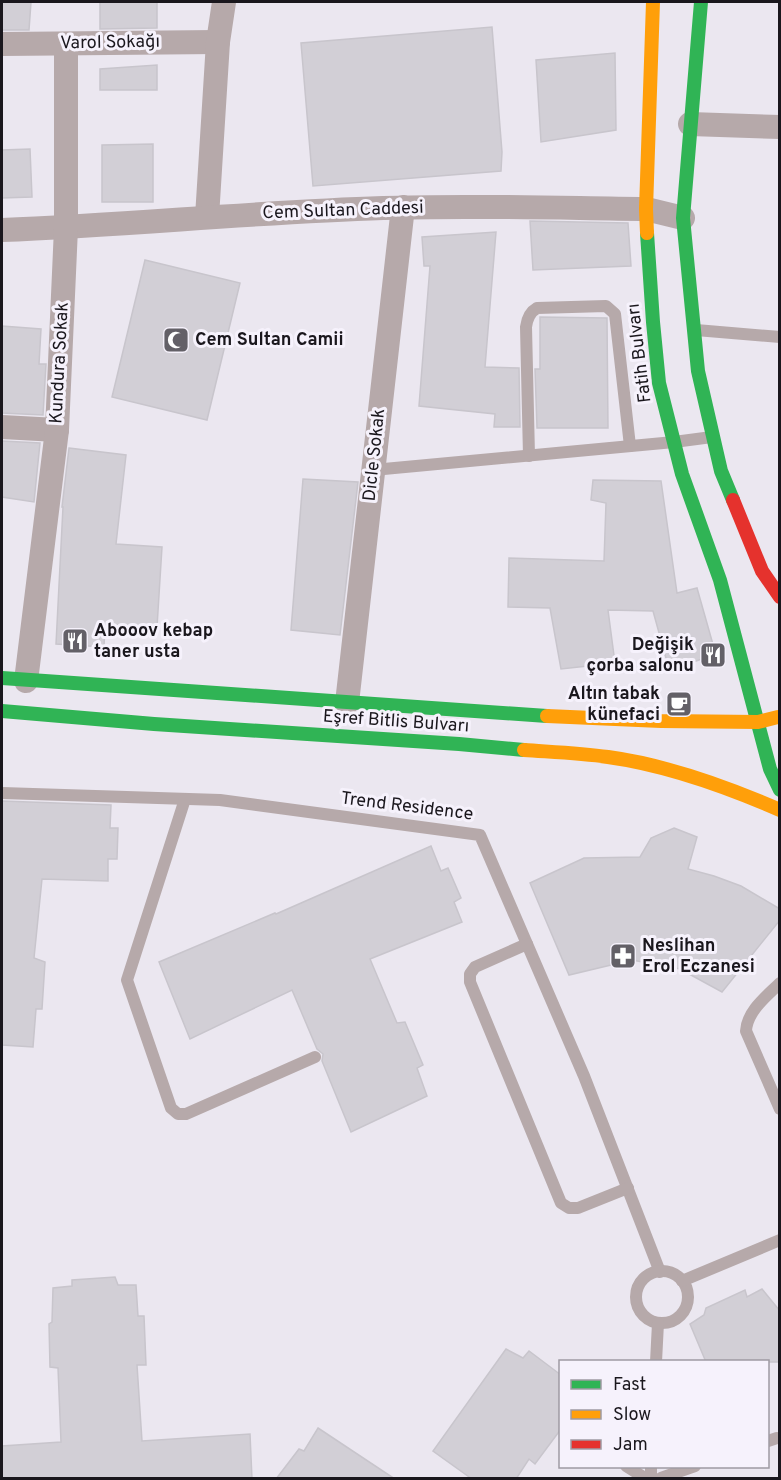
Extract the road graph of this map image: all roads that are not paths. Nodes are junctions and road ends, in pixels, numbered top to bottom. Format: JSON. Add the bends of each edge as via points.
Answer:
{"nodes":[{"id":1,"x":224,"y":2,"type":"edge"},
{"id":2,"x":653,"y":2,"type":"edge"},
{"id":3,"x":701,"y":2,"type":"edge"},
{"id":4,"x":218,"y":42,"type":"junction"},
{"id":5,"x":2,"y":44,"type":"edge"},
{"id":6,"x":66,"y":44,"type":"junction"},
{"id":7,"x":690,"y":124,"type":"junction"},
{"id":8,"x":780,"y":127,"type":"edge"},
{"id":9,"x":403,"y":207,"type":"junction"},
{"id":10,"x":646,"y":209,"type":"junction"},
{"id":11,"x":207,"y":217,"type":"junction"},
{"id":12,"x":684,"y":219,"type":"junction"},
{"id":13,"x":66,"y":228,"type":"junction"},
{"id":14,"x":2,"y":231,"type":"edge"},
{"id":15,"x":694,"y":330,"type":"junction"},
{"id":16,"x":780,"y":337,"type":"edge"},
{"id":17,"x":2,"y":427,"type":"edge"},
{"id":18,"x":57,"y":430,"type":"junction"},
{"id":19,"x":713,"y":437,"type":"junction"},
{"id":20,"x":674,"y":442,"type":"junction"},
{"id":21,"x":630,"y":446,"type":"junction"},
{"id":22,"x":529,"y":456,"type":"junction"},
{"id":23,"x":373,"y":470,"type":"junction"},
{"id":24,"x":780,"y":597,"type":"edge"},
{"id":25,"x":2,"y":678,"type":"edge"},
{"id":26,"x":26,"y":681,"type":"junction"},
{"id":27,"x":347,"y":703,"type":"junction"},
{"id":28,"x":2,"y":711,"type":"edge"},
{"id":29,"x":780,"y":717,"type":"edge"},
{"id":30,"x":758,"y":722,"type":"junction"},
{"id":31,"x":780,"y":790,"type":"edge"},
{"id":32,"x":2,"y":793,"type":"edge"},
{"id":33,"x":186,"y":799,"type":"junction"},
{"id":34,"x":780,"y":810,"type":"edge"},
{"id":35,"x":527,"y":944,"type":"junction"},
{"id":36,"x":780,"y":982,"type":"edge"},
{"id":37,"x":315,"y":1057,"type":"dead end"},
{"id":38,"x":780,"y":1108,"type":"edge"},
{"id":39,"x":628,"y":1188,"type":"junction"},
{"id":40,"x":780,"y":1240,"type":"edge"},
{"id":41,"x":660,"y":1272,"type":"junction"},
{"id":42,"x":682,"y":1281,"type":"junction"},
{"id":43,"x":658,"y":1323,"type":"junction"},
{"id":44,"x":656,"y":1360,"type":"edge"},
{"id":45,"x":628,"y":1468,"type":"edge"},
{"id":46,"x":693,"y":1468,"type":"edge"},
{"id":47,"x":645,"y":1479,"type":"edge"},
{"id":48,"x":661,"y":1479,"type":"edge"}],
"edges":[{"from":1,"to":4,"type":"street"},
{"from":2,"to":10,"type":"main road","name":"Fatih Bulvarı"},
{"from":3,"to":7,"type":"main road"},
{"from":4,"to":6,"type":"street","name":"Varol Sokağı"},
{"from":4,"to":11,"type":"street"},
{"from":5,"to":6,"type":"street","name":"Varol Sokağı"},
{"from":6,"to":13,"type":"street","name":"Kundura Sokak"},
{"from":7,"to":8,"type":"street"},
{"from":7,"to":12,"type":"main road"},
{"from":9,"to":10,"type":"street","name":"Cem Sultan Caddesi"},
{"from":9,"to":11,"type":"street","name":"Cem Sultan Caddesi"},
{"from":9,"to":23,"type":"street","name":"Dicle Sokak"},
{"from":10,"to":12,"type":"street","name":"Cem Sultan Caddesi"},
{"from":10,"to":20,"type":"main road","name":"Fatih Bulvarı","via":[[659,383]]},
{"from":11,"to":13,"type":"street","name":"Cem Sultan Caddesi"},
{"from":12,"to":15,"type":"main road"},
{"from":13,"to":14,"type":"street","name":"Cem Sultan Caddesi"},
{"from":13,"to":18,"type":"street","name":"Kundura Sokak"},
{"from":15,"to":16,"type":"lane"},
{"from":15,"to":19,"type":"main road","via":[[698,371]]},
{"from":17,"to":18,"type":"street"},
{"from":18,"to":26,"type":"street","name":"Kundura Sokak"},
{"from":19,"to":20,"type":"lane"},
{"from":19,"to":24,"type":"main road","via":[[721,471],[762,571]]},
{"from":20,"to":21,"type":"lane"},
{"from":20,"to":30,"type":"main road","name":"Fatih Bulvarı","via":[[720,580]]},
{"from":21,"to":22,"type":"lane"},
{"from":21,"to":22,"type":"lane","via":[[615,314],[606,306],[537,308],[527,318],[526,327]]},
{"from":22,"to":23,"type":"lane"},
{"from":23,"to":27,"type":"street","name":"Dicle Sokak"},
{"from":25,"to":26,"type":"main road","name":"Eşref Bitlis Bulvarı"},
{"from":26,"to":27,"type":"main road","name":"Eşref Bitlis Bulvarı"},
{"from":27,"to":30,"type":"main road","name":"Eşref Bitlis Bulvarı","via":[[540,716]]},
{"from":28,"to":34,"type":"main road","name":"Eşref Bitlis Bulvarı","via":[[608,758],[703,780]]},
{"from":29,"to":30,"type":"main road","name":"Eşref Bitlis Bulvarı"},
{"from":30,"to":31,"type":"main road","name":"Fatih Bulvarı","via":[[770,769]]},
{"from":32,"to":33,"type":"lane","name":"Trend Residence"},
{"from":33,"to":35,"type":"lane","name":"Trend Residence","via":[[220,800],[480,834]]},
{"from":33,"to":37,"type":"lane","via":[[127,980],[171,1108],[186,1114]]},
{"from":35,"to":39,"type":"lane","name":"Trend Residence"},
{"from":35,"to":39,"type":"lane","via":[[475,967],[470,982],[561,1203],[578,1208]]},
{"from":36,"to":38,"type":"lane","via":[[751,1013],[746,1030]]},
{"from":39,"to":41,"type":"lane","name":"Trend Residence"},
{"from":40,"to":42,"type":"lane"},
{"from":41,"to":42,"type":"lane","via":[[671,1273]]},
{"from":41,"to":43,"type":"lane","via":[[645,1279],[637,1294],[640,1310]]},
{"from":42,"to":43,"type":"lane","via":[[688,1296],[685,1309],[674,1320]]},
{"from":43,"to":44,"type":"lane"},
{"from":45,"to":47,"type":"lane"},
{"from":46,"to":48,"type":"lane"}]}
